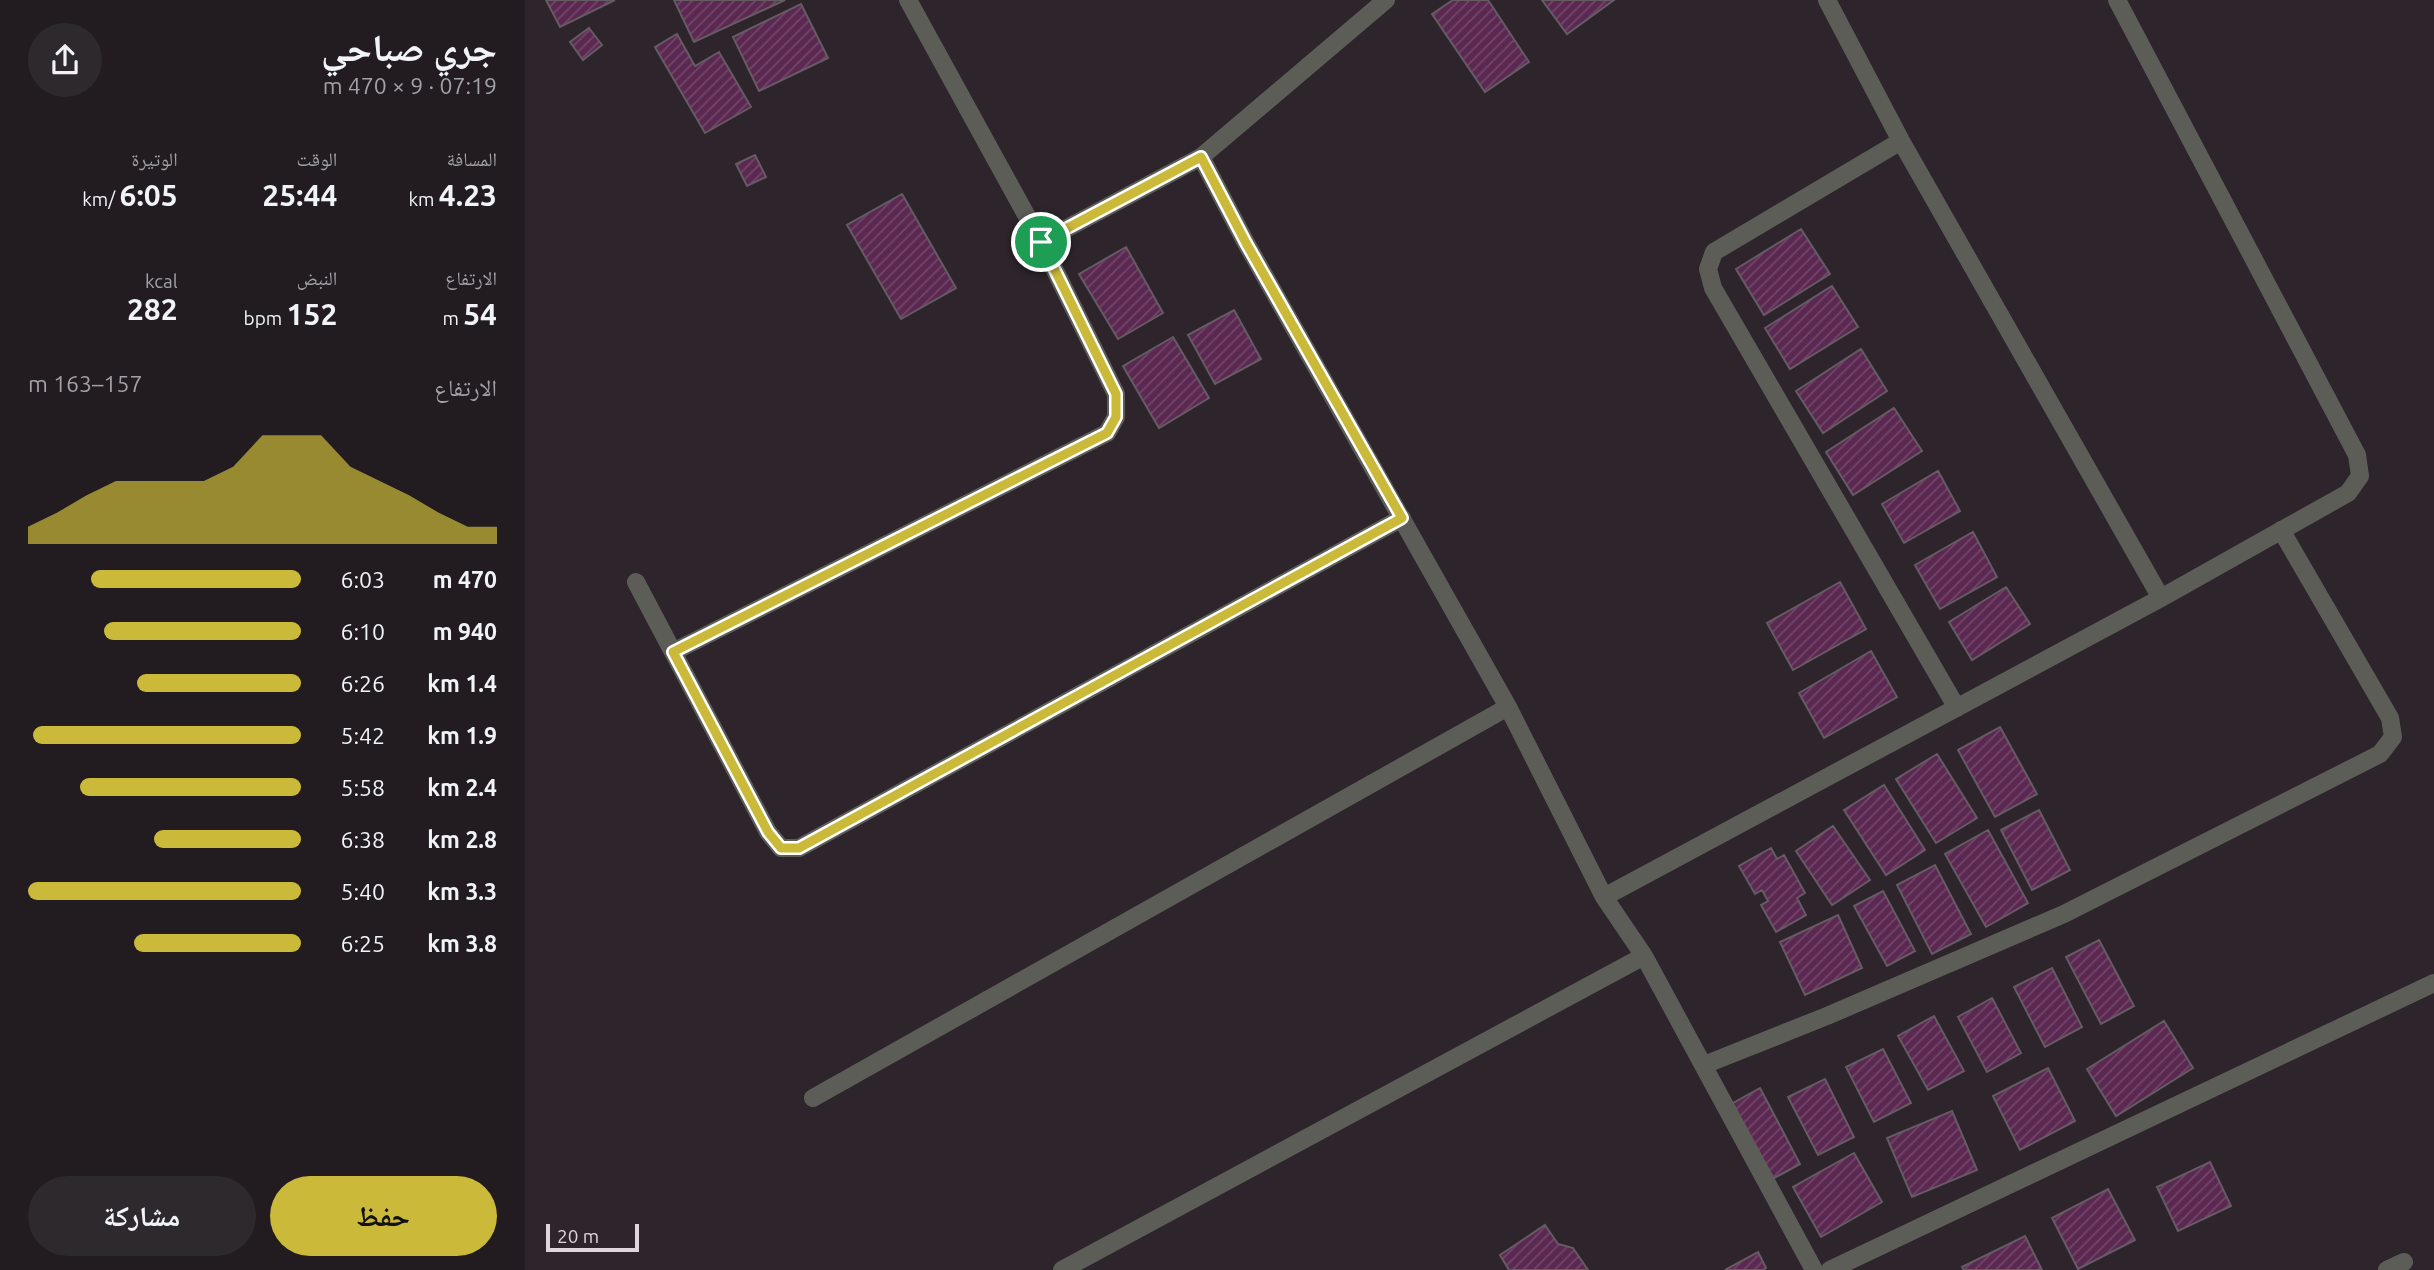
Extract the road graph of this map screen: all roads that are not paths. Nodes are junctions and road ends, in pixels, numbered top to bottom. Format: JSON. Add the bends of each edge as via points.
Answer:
{"nodes":[{"id":1,"x":908,"y":0,"type":"edge"},
{"id":2,"x":1386,"y":0,"type":"edge"},
{"id":3,"x":1827,"y":0,"type":"edge"},
{"id":4,"x":2117,"y":0,"type":"edge"},
{"id":5,"x":1901,"y":141,"type":"junction"},
{"id":6,"x":1201,"y":157,"type":"junction"},
{"id":7,"x":1041,"y":242,"type":"junction"},
{"id":8,"x":1402,"y":518,"type":"junction"},
{"id":9,"x":2281,"y":530,"type":"junction"},
{"id":10,"x":636,"y":582,"type":"dead end"},
{"id":11,"x":2161,"y":598,"type":"junction"},
{"id":12,"x":673,"y":652,"type":"junction"},
{"id":13,"x":1508,"y":707,"type":"junction"},
{"id":14,"x":1957,"y":708,"type":"junction"},
{"id":15,"x":1604,"y":897,"type":"junction"},
{"id":16,"x":1644,"y":956,"type":"junction"},
{"id":17,"x":2434,"y":983,"type":"edge"},
{"id":18,"x":1704,"y":1065,"type":"junction"},
{"id":19,"x":813,"y":1098,"type":"dead end"},
{"id":20,"x":2404,"y":1262,"type":"dead end"},
{"id":21,"x":1062,"y":1270,"type":"edge"},
{"id":22,"x":1814,"y":1270,"type":"edge"},
{"id":23,"x":1830,"y":1270,"type":"edge"},
{"id":24,"x":2387,"y":1270,"type":"edge"}],
"edges":[{"from":1,"to":7,"type":"street"},
{"from":2,"to":6,"type":"street"},
{"from":3,"to":5,"type":"street"},
{"from":4,"to":9,"type":"street","via":[[2357,454],[2360,476],[2348,493]]},
{"from":5,"to":11,"type":"street"},
{"from":5,"to":14,"type":"street","via":[[1714,251],[1708,269],[1713,288]]},
{"from":6,"to":7,"type":"street"},
{"from":6,"to":8,"type":"street"},
{"from":7,"to":12,"type":"street","via":[[1116,394],[1116,417],[1107,433]]},
{"from":8,"to":12,"type":"street","via":[[799,848],[781,848],[768,832]]},
{"from":8,"to":13,"type":"street"},
{"from":9,"to":11,"type":"street"},
{"from":9,"to":18,"type":"street","via":[[2390,718],[2393,737],[2380,754],[2064,914]]},
{"from":10,"to":12,"type":"street"},
{"from":11,"to":14,"type":"street"},
{"from":13,"to":15,"type":"street"},
{"from":13,"to":19,"type":"street"},
{"from":14,"to":15,"type":"street"},
{"from":15,"to":16,"type":"street"},
{"from":16,"to":18,"type":"street"},
{"from":16,"to":21,"type":"street"},
{"from":17,"to":23,"type":"street"},
{"from":18,"to":22,"type":"street"},
{"from":20,"to":24,"type":"street"}]}
